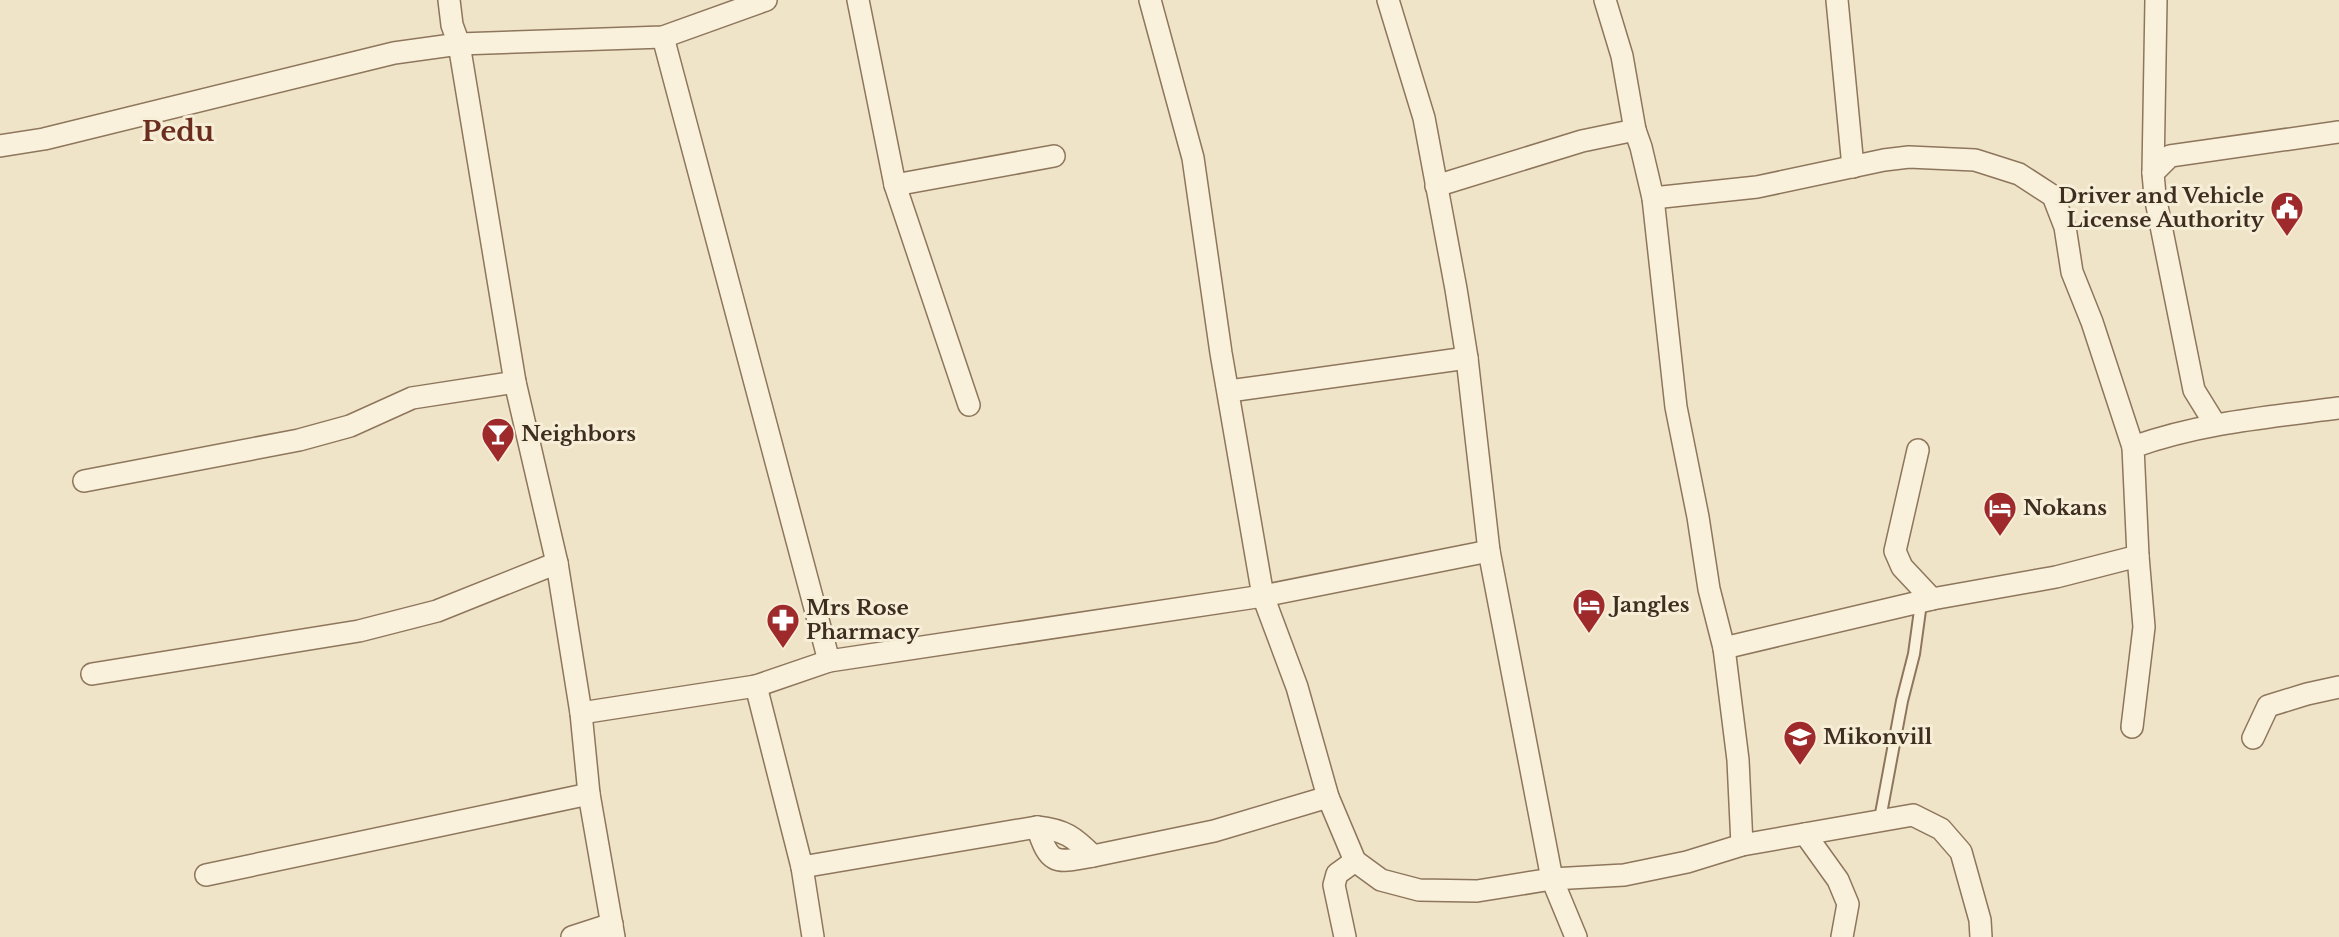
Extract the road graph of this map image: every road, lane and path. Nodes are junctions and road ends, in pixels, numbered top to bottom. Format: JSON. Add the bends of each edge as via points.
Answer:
{"nodes":[{"id":1,"x":449,"y":0,"type":"edge"},
{"id":2,"x":766,"y":0,"type":"edge"},
{"id":3,"x":858,"y":0,"type":"edge"},
{"id":4,"x":1150,"y":0,"type":"edge"},
{"id":5,"x":1388,"y":0,"type":"edge"},
{"id":6,"x":1605,"y":0,"type":"edge"},
{"id":7,"x":1837,"y":0,"type":"edge"},
{"id":8,"x":2156,"y":0,"type":"edge"},
{"id":9,"x":663,"y":37,"type":"junction"},
{"id":10,"x":459,"y":44,"type":"junction"},
{"id":11,"x":1635,"y":130,"type":"junction"},
{"id":12,"x":2339,"y":132,"type":"edge"},
{"id":13,"x":0,"y":146,"type":"edge"},
{"id":14,"x":1054,"y":156,"type":"dead end"},
{"id":15,"x":1852,"y":167,"type":"junction"},
{"id":16,"x":2153,"y":173,"type":"junction"},
{"id":17,"x":895,"y":185,"type":"junction"},
{"id":18,"x":1436,"y":186,"type":"junction"},
{"id":19,"x":1653,"y":198,"type":"junction"},
{"id":20,"x":1467,"y":358,"type":"junction"},
{"id":21,"x":515,"y":382,"type":"junction"},
{"id":22,"x":1229,"y":392,"type":"junction"},
{"id":23,"x":969,"y":405,"type":"dead end"},
{"id":24,"x":2339,"y":408,"type":"edge"},
{"id":25,"x":2216,"y":424,"type":"junction"},
{"id":26,"x":2133,"y":447,"type":"junction"},
{"id":27,"x":1918,"y":450,"type":"dead end"},
{"id":28,"x":84,"y":481,"type":"dead end"},
{"id":29,"x":1489,"y":551,"type":"junction"},
{"id":30,"x":2138,"y":556,"type":"junction"},
{"id":31,"x":557,"y":563,"type":"junction"},
{"id":32,"x":1263,"y":596,"type":"junction"},
{"id":33,"x":1927,"y":601,"type":"junction"},
{"id":34,"x":1724,"y":648,"type":"junction"},
{"id":35,"x":829,"y":661,"type":"junction"},
{"id":36,"x":92,"y":674,"type":"dead end"},
{"id":37,"x":756,"y":686,"type":"junction"},
{"id":38,"x":2339,"y":687,"type":"edge"},
{"id":39,"x":581,"y":713,"type":"junction"},
{"id":40,"x":2132,"y":727,"type":"dead end"},
{"id":41,"x":2253,"y":738,"type":"dead end"},
{"id":42,"x":588,"y":794,"type":"junction"},
{"id":43,"x":1328,"y":797,"type":"junction"},
{"id":44,"x":1880,"y":819,"type":"junction"},
{"id":45,"x":1805,"y":834,"type":"junction"},
{"id":46,"x":1742,"y":845,"type":"junction"},
{"id":47,"x":1355,"y":861,"type":"junction"},
{"id":48,"x":802,"y":867,"type":"junction"},
{"id":49,"x":206,"y":875,"type":"dead end"},
{"id":50,"x":1552,"y":879,"type":"junction"},
{"id":51,"x":613,"y":931,"type":"edge"},
{"id":52,"x":572,"y":937,"type":"edge"},
{"id":53,"x":813,"y":937,"type":"edge"},
{"id":54,"x":1345,"y":937,"type":"edge"},
{"id":55,"x":1576,"y":937,"type":"edge"},
{"id":56,"x":1842,"y":937,"type":"edge"},
{"id":57,"x":1981,"y":937,"type":"edge"}],
"edges":[{"from":1,"to":10,"type":"street"},
{"from":2,"to":9,"type":"street"},
{"from":3,"to":17,"type":"street"},
{"from":4,"to":22,"type":"street","via":[[1193,158]]},
{"from":5,"to":18,"type":"street","via":[[1424,118]]},
{"from":6,"to":11,"type":"street","via":[[1622,56]]},
{"from":7,"to":15,"type":"street"},
{"from":8,"to":16,"type":"street"},
{"from":9,"to":10,"type":"street"},
{"from":9,"to":35,"type":"street"},
{"from":10,"to":13,"type":"street","via":[[394,53],[44,139]]},
{"from":10,"to":21,"type":"street"},
{"from":11,"to":18,"type":"street","via":[[1582,141]]},
{"from":11,"to":19,"type":"street"},
{"from":12,"to":16,"type":"street","via":[[2170,156]]},
{"from":14,"to":17,"type":"street"},
{"from":15,"to":19,"type":"street","via":[[1757,187]]},
{"from":15,"to":26,"type":"street","via":[[1909,157],[1975,160],[2019,174],[2053,196],[2065,227],[2072,272]]},
{"from":16,"to":25,"type":"street","via":[[2194,390]]},
{"from":17,"to":23,"type":"street"},
{"from":18,"to":20,"type":"street"},
{"from":19,"to":34,"type":"street","via":[[1676,407],[1709,589]]},
{"from":20,"to":22,"type":"street"},
{"from":20,"to":29,"type":"street"},
{"from":21,"to":28,"type":"street","via":[[412,398],[350,426],[299,440]]},
{"from":21,"to":31,"type":"street"},
{"from":22,"to":32,"type":"street"},
{"from":24,"to":25,"type":"street"},
{"from":25,"to":26,"type":"street"},
{"from":26,"to":30,"type":"street"},
{"from":27,"to":33,"type":"street","via":[[1895,551]]},
{"from":29,"to":32,"type":"street"},
{"from":29,"to":50,"type":"street"},
{"from":30,"to":33,"type":"street","via":[[2056,577]]},
{"from":30,"to":40,"type":"street","via":[[2144,627]]},
{"from":31,"to":36,"type":"street","via":[[436,611],[359,631]]},
{"from":31,"to":39,"type":"street"},
{"from":32,"to":35,"type":"street"},
{"from":32,"to":43,"type":"street","via":[[1297,687]]},
{"from":33,"to":34,"type":"street"},
{"from":33,"to":44,"type":"lane","via":[[1902,701]]},
{"from":34,"to":46,"type":"street","via":[[1738,760]]},
{"from":35,"to":37,"type":"street"},
{"from":37,"to":39,"type":"street"},
{"from":37,"to":48,"type":"street"},
{"from":38,"to":41,"type":"street","via":[[2268,706]]},
{"from":39,"to":42,"type":"street"},
{"from":42,"to":49,"type":"street"},
{"from":42,"to":51,"type":"street"},
{"from":43,"to":47,"type":"street"},
{"from":43,"to":48,"type":"street","via":[[1214,831],[1093,856],[1074,837],[1037,827]]},
{"from":44,"to":45,"type":"street"},
{"from":44,"to":57,"type":"street","via":[[1912,815],[1941,829],[1961,852]]},
{"from":45,"to":46,"type":"street"},
{"from":45,"to":56,"type":"street","via":[[1838,880],[1848,904]]},
{"from":46,"to":50,"type":"street","via":[[1704,858],[1624,875]]},
{"from":47,"to":50,"type":"street","via":[[1381,880],[1419,890],[1477,891]]},
{"from":47,"to":54,"type":"street","via":[[1336,874],[1334,885]]},
{"from":48,"to":53,"type":"street"},
{"from":50,"to":55,"type":"street"},
{"from":51,"to":52,"type":"street"}]}
